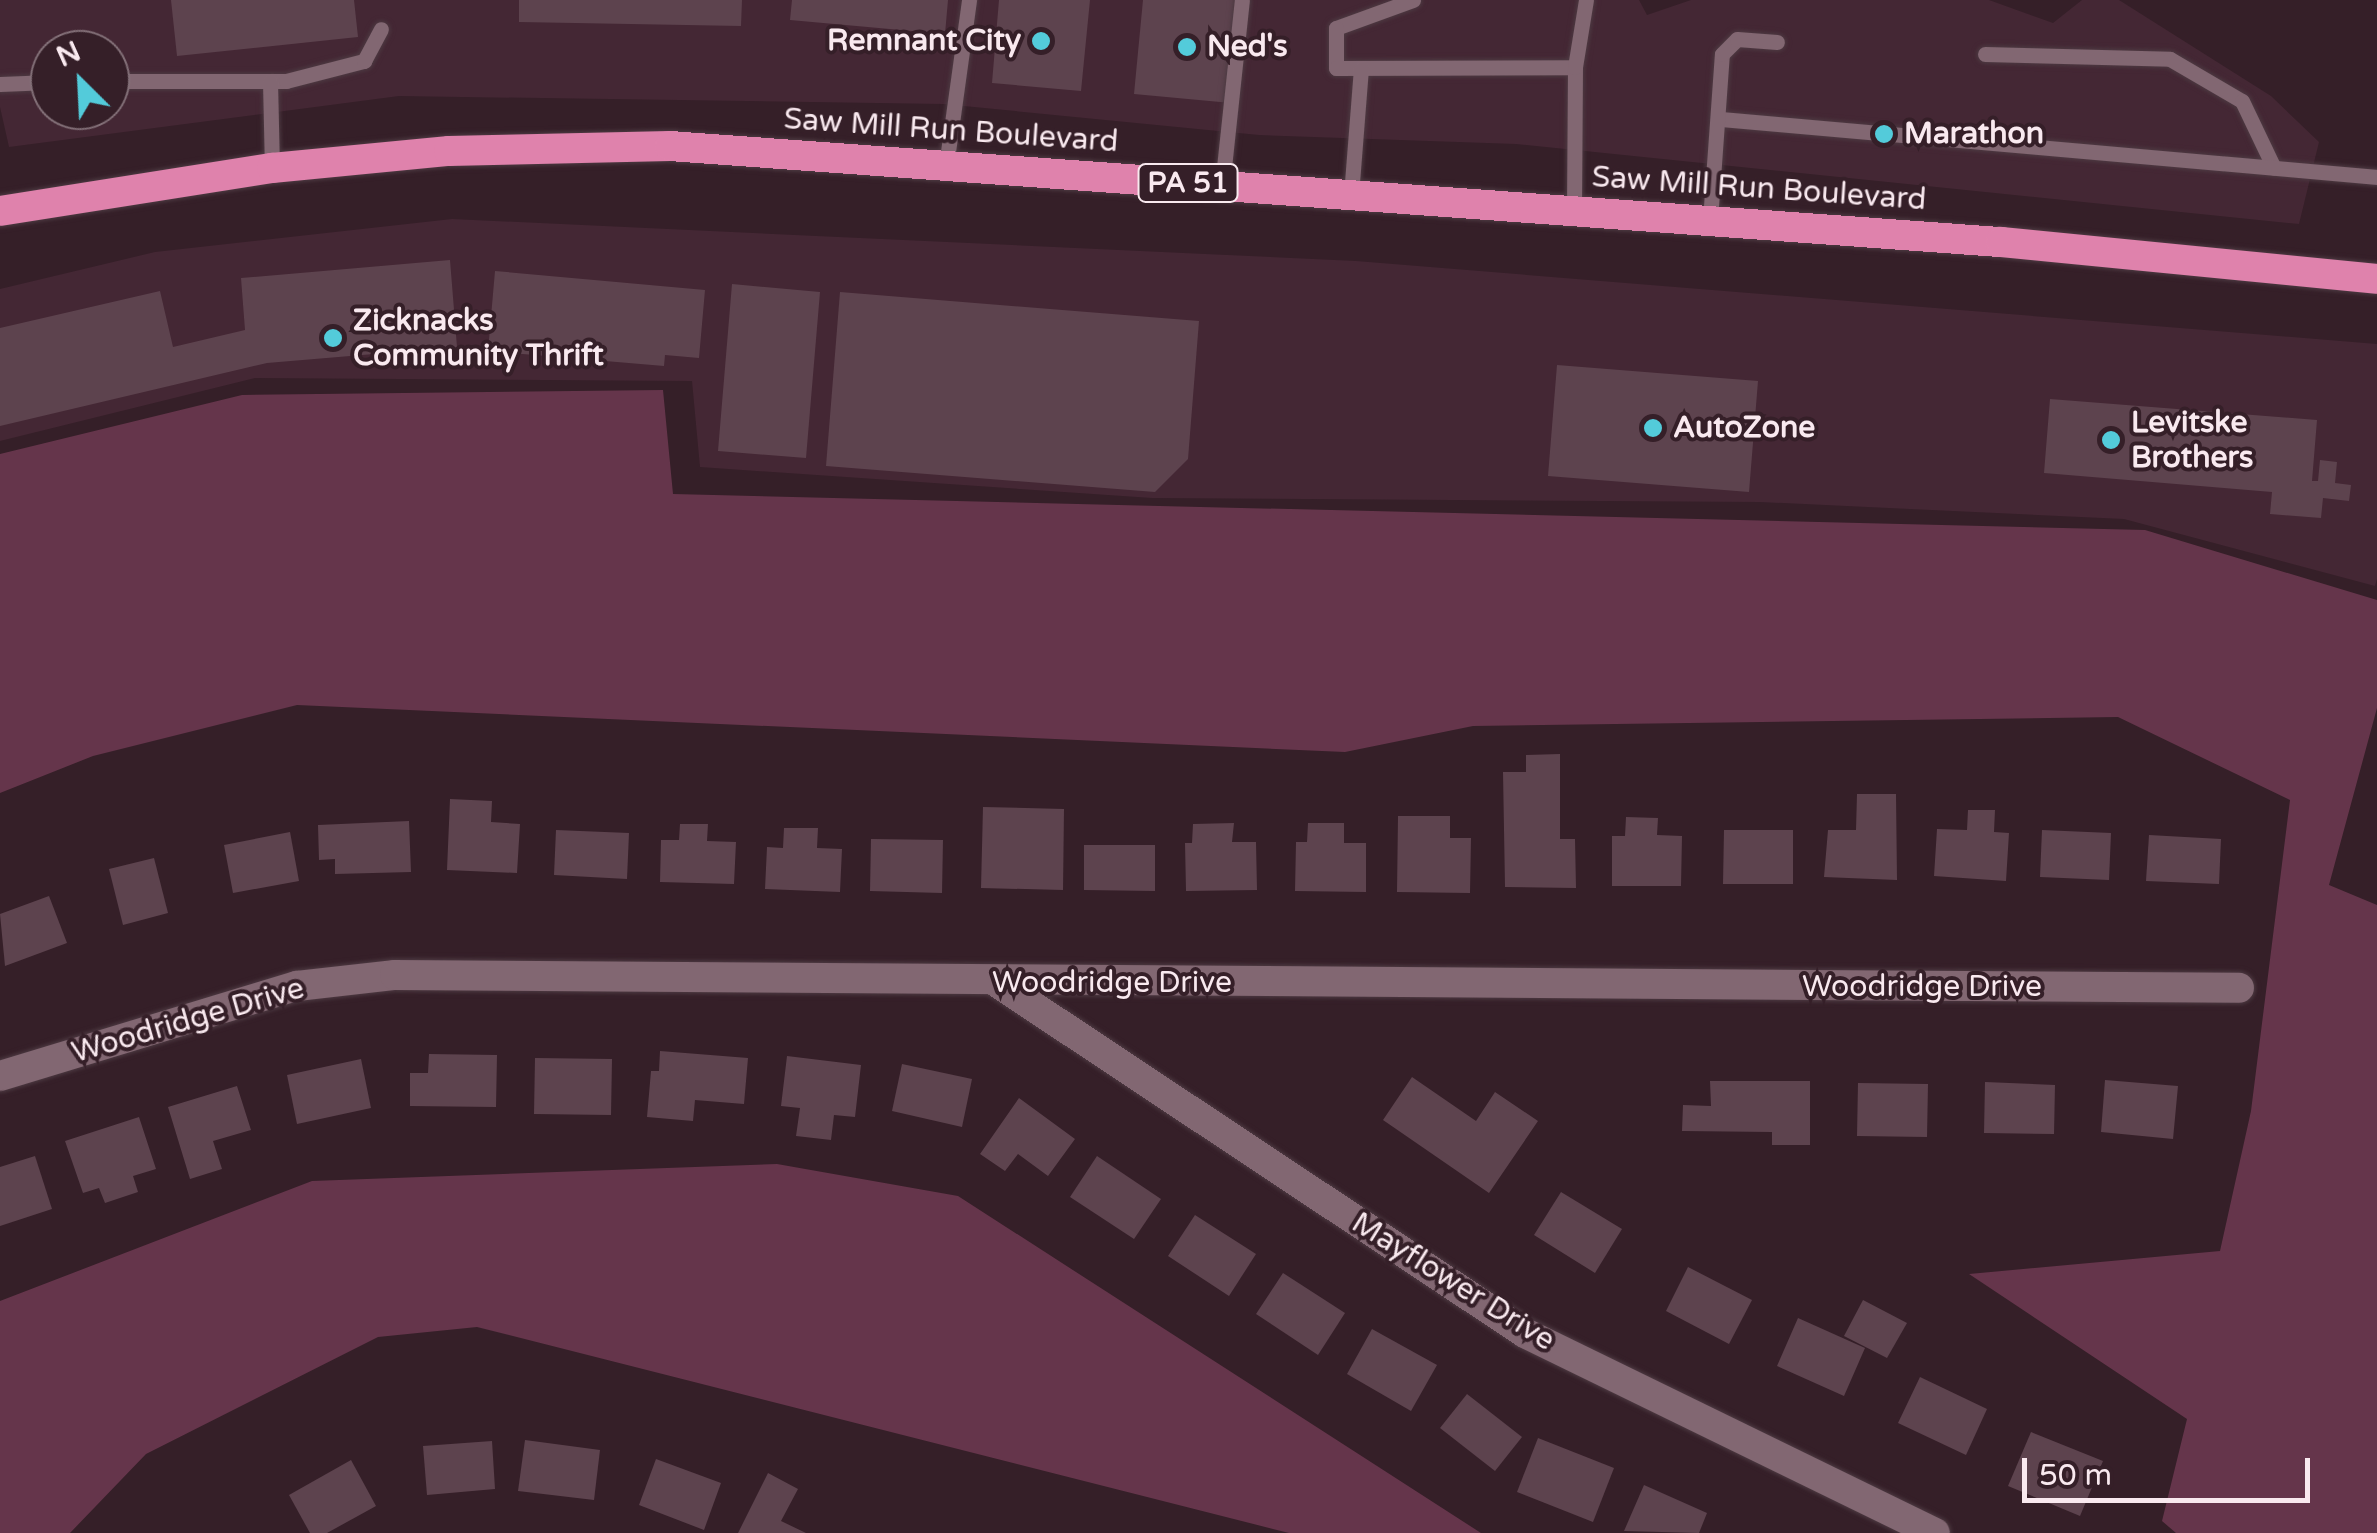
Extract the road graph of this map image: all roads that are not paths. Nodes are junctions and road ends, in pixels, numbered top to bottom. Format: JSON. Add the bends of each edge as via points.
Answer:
{"nodes":[{"id":1,"x":969,"y":0,"type":"edge"},
{"id":2,"x":1242,"y":0,"type":"edge"},
{"id":3,"x":1412,"y":0,"type":"edge"},
{"id":4,"x":1586,"y":0,"type":"edge"},
{"id":5,"x":381,"y":29,"type":"dead end"},
{"id":6,"x":1777,"y":42,"type":"dead end"},
{"id":7,"x":1985,"y":54,"type":"dead end"},
{"id":8,"x":1575,"y":66,"type":"junction"},
{"id":9,"x":1361,"y":68,"type":"junction"},
{"id":10,"x":130,"y":81,"type":"edge"},
{"id":11,"x":270,"y":81,"type":"junction"},
{"id":12,"x":30,"y":83,"type":"edge"},
{"id":13,"x":0,"y":84,"type":"edge"},
{"id":14,"x":1721,"y":120,"type":"junction"},
{"id":15,"x":946,"y":166,"type":"junction"},
{"id":16,"x":272,"y":168,"type":"junction"},
{"id":17,"x":2274,"y":168,"type":"junction"},
{"id":18,"x":2377,"y":177,"type":"edge"},
{"id":19,"x":1222,"y":186,"type":"junction"},
{"id":20,"x":1351,"y":195,"type":"junction"},
{"id":21,"x":1574,"y":211,"type":"junction"},
{"id":22,"x":0,"y":212,"type":"edge"},
{"id":23,"x":1710,"y":220,"type":"junction"},
{"id":24,"x":2377,"y":279,"type":"edge"},
{"id":25,"x":998,"y":983,"type":"junction"},
{"id":26,"x":2239,"y":988,"type":"dead end"},
{"id":27,"x":0,"y":1076,"type":"edge"},
{"id":28,"x":1935,"y":1533,"type":"edge"}],
"edges":[{"from":1,"to":15,"type":"lane"},
{"from":2,"to":19,"type":"lane"},
{"from":3,"to":9,"type":"lane","via":[[1336,28],[1336,68]]},
{"from":4,"to":8,"type":"lane"},
{"from":5,"to":11,"type":"lane","via":[[364,60]]},
{"from":6,"to":14,"type":"lane","via":[[1737,39],[1722,54]]},
{"from":7,"to":17,"type":"lane","via":[[2170,58],[2242,101]]},
{"from":8,"to":9,"type":"lane"},
{"from":8,"to":21,"type":"lane"},
{"from":9,"to":20,"type":"lane"},
{"from":10,"to":11,"type":"lane"},
{"from":11,"to":16,"type":"lane"},
{"from":12,"to":13,"type":"lane"},
{"from":14,"to":17,"type":"lane"},
{"from":14,"to":23,"type":"lane"},
{"from":15,"to":16,"type":"highway","name":"Saw Mill Run Boulevard","number":"PA 51","via":[[670,146],[449,151]]},
{"from":15,"to":19,"type":"highway","name":"Saw Mill Run Boulevard","number":"PA 51"},
{"from":16,"to":22,"type":"highway","name":"Saw Mill Run Boulevard","number":"PA 51"},
{"from":17,"to":18,"type":"lane"},
{"from":19,"to":20,"type":"highway","name":"Saw Mill Run Boulevard","number":"PA 51"},
{"from":20,"to":21,"type":"highway","name":"Saw Mill Run Boulevard","number":"PA 51"},
{"from":21,"to":23,"type":"highway","name":"Saw Mill Run Boulevard","number":"PA 51"},
{"from":23,"to":24,"type":"highway","name":"Saw Mill Run Boulevard","number":"PA 51"},
{"from":25,"to":26,"type":"street","name":"Woodridge Drive"},
{"from":25,"to":27,"type":"street","name":"Woodridge Drive","via":[[395,975],[297,986]]},
{"from":25,"to":28,"type":"street","name":"Mayflower Drive","via":[[1525,1333]]}]}
